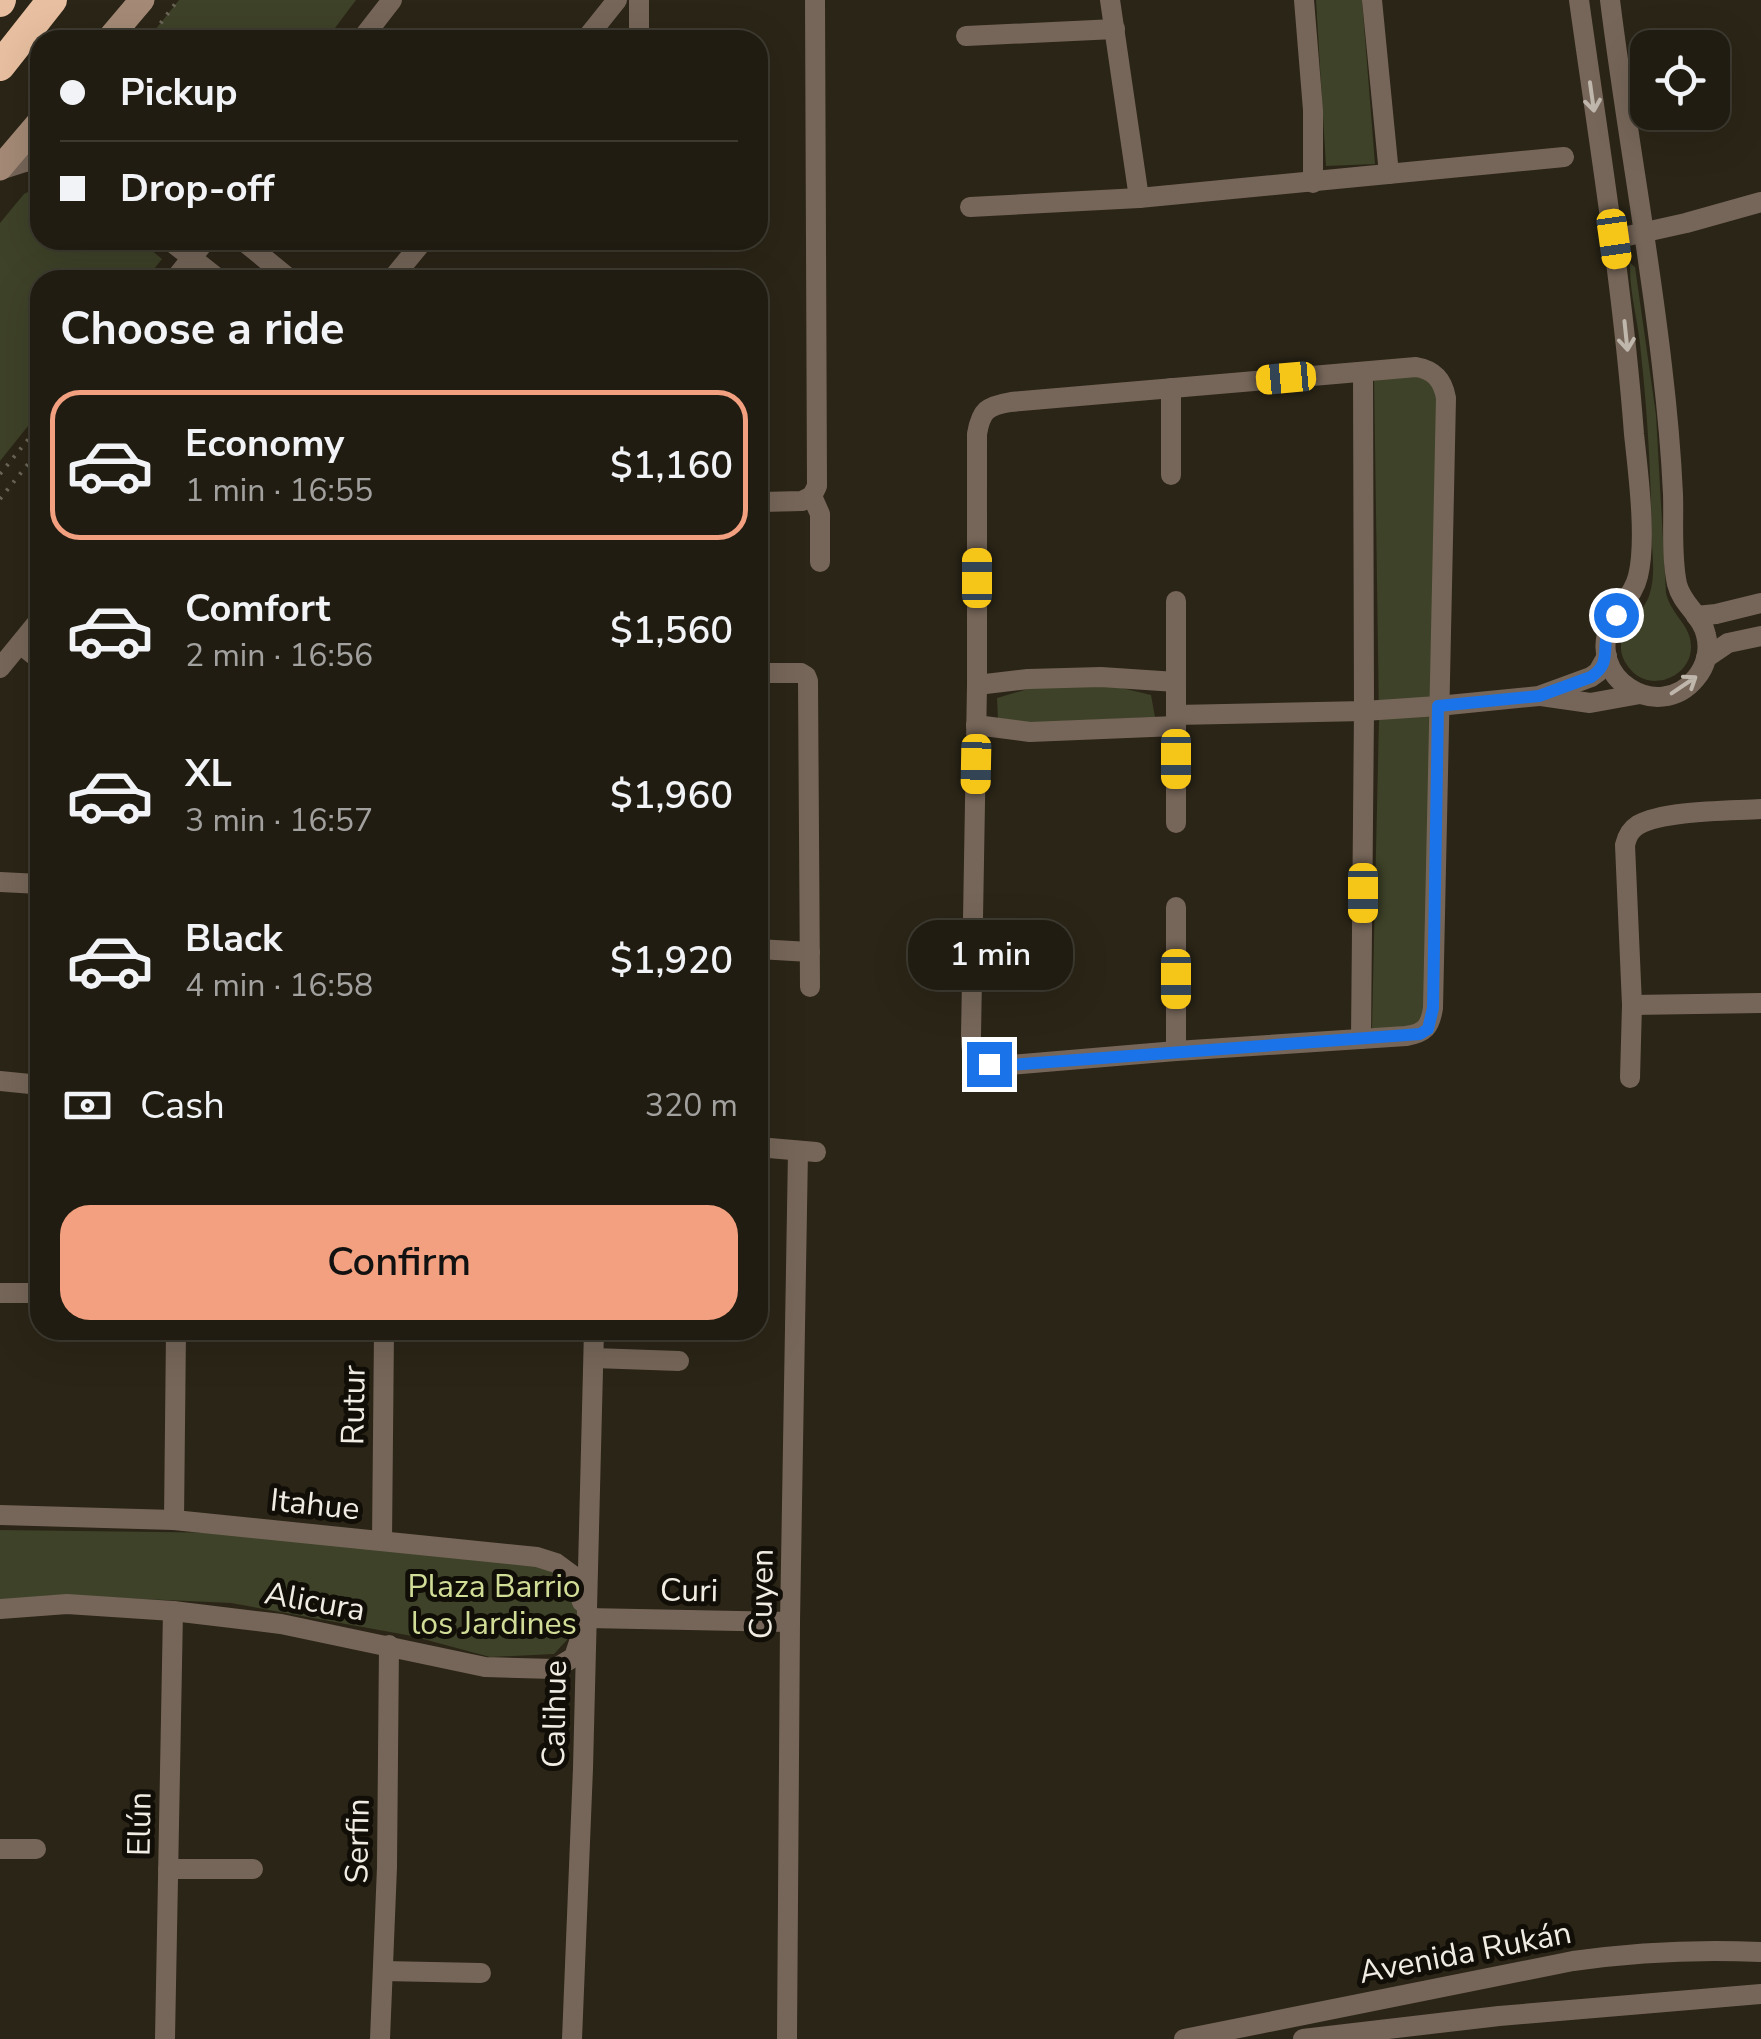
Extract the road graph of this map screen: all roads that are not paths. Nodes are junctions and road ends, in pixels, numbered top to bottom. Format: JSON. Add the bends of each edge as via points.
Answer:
{"nodes":[{"id":1,"x":52,"y":0,"type":"edge"},
{"id":2,"x":142,"y":0,"type":"edge"},
{"id":3,"x":392,"y":0,"type":"edge"},
{"id":4,"x":618,"y":0,"type":"edge"},
{"id":5,"x":639,"y":0,"type":"edge"},
{"id":6,"x":815,"y":0,"type":"edge"},
{"id":7,"x":1110,"y":0,"type":"edge"},
{"id":8,"x":1304,"y":0,"type":"edge"},
{"id":9,"x":1372,"y":0,"type":"edge"},
{"id":10,"x":1578,"y":0,"type":"edge"},
{"id":11,"x":1610,"y":0,"type":"edge"},
{"id":12,"x":1115,"y":29,"type":"junction"},
{"id":13,"x":116,"y":30,"type":"edge"},
{"id":14,"x":369,"y":30,"type":"edge"},
{"id":15,"x":593,"y":30,"type":"edge"},
{"id":16,"x":639,"y":30,"type":"edge"},
{"id":17,"x":966,"y":36,"type":"dead end"},
{"id":18,"x":0,"y":66,"type":"edge"},
{"id":19,"x":30,"y":132,"type":"edge"},
{"id":20,"x":1564,"y":157,"type":"dead end"},
{"id":21,"x":30,"y":161,"type":"edge"},
{"id":22,"x":0,"y":169,"type":"edge"},
{"id":23,"x":1389,"y":174,"type":"junction"},
{"id":24,"x":1313,"y":182,"type":"junction"},
{"id":25,"x":1139,"y":198,"type":"junction"},
{"id":26,"x":1761,"y":202,"type":"edge"},
{"id":27,"x":970,"y":207,"type":"dead end"},
{"id":28,"x":1644,"y":233,"type":"junction"},
{"id":29,"x":1614,"y":239,"type":"junction"},
{"id":30,"x":181,"y":250,"type":"edge"},
{"id":31,"x":198,"y":250,"type":"edge"},
{"id":32,"x":254,"y":250,"type":"edge"},
{"id":33,"x":416,"y":250,"type":"edge"},
{"id":34,"x":191,"y":258,"type":"junction"},
{"id":35,"x":182,"y":270,"type":"edge"},
{"id":36,"x":207,"y":270,"type":"edge"},
{"id":37,"x":279,"y":270,"type":"edge"},
{"id":38,"x":399,"y":270,"type":"edge"},
{"id":39,"x":1362,"y":372,"type":"junction"},
{"id":40,"x":1172,"y":388,"type":"junction"},
{"id":41,"x":1172,"y":475,"type":"dead end"},
{"id":42,"x":812,"y":496,"type":"junction"},
{"id":43,"x":768,"y":502,"type":"edge"},
{"id":44,"x":820,"y":562,"type":"dead end"},
{"id":45,"x":1176,"y":602,"type":"dead end"},
{"id":46,"x":1761,"y":603,"type":"edge"},
{"id":47,"x":1696,"y":616,"type":"junction"},
{"id":48,"x":30,"y":631,"type":"edge"},
{"id":49,"x":1761,"y":636,"type":"edge"},
{"id":50,"x":20,"y":644,"type":"junction"},
{"id":51,"x":30,"y":652,"type":"edge"},
{"id":52,"x":1607,"y":656,"type":"junction"},
{"id":53,"x":1706,"y":658,"type":"junction"},
{"id":54,"x":0,"y":668,"type":"edge"},
{"id":55,"x":768,"y":673,"type":"edge"},
{"id":56,"x":1176,"y":682,"type":"junction"},
{"id":57,"x":977,"y":685,"type":"junction"},
{"id":58,"x":1640,"y":694,"type":"junction"},
{"id":59,"x":1539,"y":696,"type":"junction"},
{"id":60,"x":1438,"y":706,"type":"junction"},
{"id":61,"x":1364,"y":712,"type":"junction"},
{"id":62,"x":1176,"y":721,"type":"junction"},
{"id":63,"x":976,"y":725,"type":"junction"},
{"id":64,"x":1761,"y":809,"type":"edge"},
{"id":65,"x":1176,"y":824,"type":"dead end"},
{"id":66,"x":0,"y":882,"type":"edge"},
{"id":67,"x":30,"y":884,"type":"edge"},
{"id":68,"x":1176,"y":907,"type":"dead end"},
{"id":69,"x":768,"y":950,"type":"edge"},
{"id":70,"x":810,"y":952,"type":"junction"},
{"id":71,"x":810,"y":988,"type":"dead end"},
{"id":72,"x":1761,"y":1002,"type":"edge"},
{"id":73,"x":1632,"y":1005,"type":"junction"},
{"id":74,"x":1362,"y":1039,"type":"junction"},
{"id":75,"x":1176,"y":1051,"type":"junction"},
{"id":76,"x":1630,"y":1078,"type":"dead end"},
{"id":77,"x":0,"y":1081,"type":"edge"},
{"id":78,"x":30,"y":1083,"type":"edge"},
{"id":79,"x":768,"y":1148,"type":"edge"},
{"id":80,"x":0,"y":1293,"type":"edge"},
{"id":81,"x":30,"y":1293,"type":"edge"},
{"id":82,"x":176,"y":1340,"type":"edge"},
{"id":83,"x":384,"y":1340,"type":"edge"},
{"id":84,"x":594,"y":1340,"type":"edge"},
{"id":85,"x":594,"y":1358,"type":"junction"},
{"id":86,"x":679,"y":1362,"type":"dead end"},
{"id":87,"x":0,"y":1515,"type":"edge"},
{"id":88,"x":174,"y":1520,"type":"junction"},
{"id":89,"x":382,"y":1541,"type":"junction"},
{"id":90,"x":0,"y":1609,"type":"edge"},
{"id":91,"x":173,"y":1610,"type":"junction"},
{"id":92,"x":587,"y":1618,"type":"junction"},
{"id":93,"x":790,"y":1622,"type":"junction"},
{"id":94,"x":389,"y":1645,"type":"junction"},
{"id":95,"x":0,"y":1849,"type":"edge"},
{"id":96,"x":36,"y":1849,"type":"dead end"},
{"id":97,"x":168,"y":1869,"type":"junction"},
{"id":98,"x":254,"y":1870,"type":"dead end"},
{"id":99,"x":1761,"y":1952,"type":"edge"},
{"id":100,"x":383,"y":1971,"type":"junction"},
{"id":101,"x":481,"y":1972,"type":"dead end"},
{"id":102,"x":1761,"y":1994,"type":"edge"},
{"id":103,"x":165,"y":2039,"type":"edge"},
{"id":104,"x":380,"y":2039,"type":"edge"},
{"id":105,"x":572,"y":2039,"type":"edge"},
{"id":106,"x":787,"y":2039,"type":"edge"},
{"id":107,"x":1184,"y":2039,"type":"edge"},
{"id":108,"x":1304,"y":2039,"type":"edge"}],
"edges":[{"from":1,"to":18,"type":"highway"},
{"from":2,"to":13,"type":"street"},
{"from":3,"to":14,"type":"street"},
{"from":4,"to":15,"type":"street"},
{"from":5,"to":16,"type":"street"},
{"from":6,"to":42,"type":"street"},
{"from":7,"to":12,"type":"street"},
{"from":8,"to":24,"type":"street"},
{"from":9,"to":23,"type":"street"},
{"from":10,"to":29,"type":"street","one_way":true},
{"from":11,"to":28,"type":"street"},
{"from":12,"to":17,"type":"street"},
{"from":12,"to":25,"type":"street"},
{"from":19,"to":22,"type":"street"},
{"from":20,"to":23,"type":"street"},
{"from":21,"to":22,"type":"street"},
{"from":23,"to":24,"type":"street"},
{"from":24,"to":25,"type":"street"},
{"from":25,"to":27,"type":"street"},
{"from":26,"to":28,"type":"street"},
{"from":28,"to":29,"type":"street"},
{"from":28,"to":47,"type":"street","via":[[1668,429],[1676,581]]},
{"from":29,"to":52,"type":"street","one_way":true,"via":[[1641,551],[1632,593],[1608,630]]},
{"from":30,"to":34,"type":"street"},
{"from":31,"to":34,"type":"street"},
{"from":32,"to":37,"type":"street"},
{"from":33,"to":38,"type":"street"},
{"from":34,"to":35,"type":"street"},
{"from":34,"to":36,"type":"street"},
{"from":39,"to":40,"type":"street"},
{"from":39,"to":60,"type":"street","via":[[1424,368],[1445,390]]},
{"from":39,"to":61,"type":"street"},
{"from":40,"to":41,"type":"street"},
{"from":40,"to":57,"type":"street","via":[[1011,402],[986,409],[979,419]]},
{"from":42,"to":43,"type":"street"},
{"from":42,"to":44,"type":"street","via":[[820,514]]},
{"from":45,"to":56,"type":"street"},
{"from":46,"to":47,"type":"street"},
{"from":47,"to":53,"type":"street","via":[[1707,636]]},
{"from":48,"to":50,"type":"street"},
{"from":49,"to":53,"type":"street"},
{"from":50,"to":51,"type":"street"},
{"from":50,"to":54,"type":"street"},
{"from":52,"to":58,"type":"street","via":[[1618,680]]},
{"from":52,"to":59,"type":"street","via":[[1591,677]]},
{"from":58,"to":53,"type":"street","one_way":true,"via":[[1681,691]]},
{"from":55,"to":70,"type":"street","via":[[808,678]]},
{"from":56,"to":57,"type":"street","via":[[1101,676]]},
{"from":56,"to":62,"type":"street"},
{"from":57,"to":63,"type":"street"},
{"from":58,"to":59,"type":"street","via":[[1590,703]]},
{"from":59,"to":60,"type":"street"},
{"from":60,"to":61,"type":"street"},
{"from":60,"to":74,"type":"street","via":[[1431,1021],[1420,1034]]},
{"from":61,"to":62,"type":"street"},
{"from":61,"to":74,"type":"street"},
{"from":62,"to":63,"type":"street","via":[[1030,732]]},
{"from":62,"to":65,"type":"street"},
{"from":63,"to":75,"type":"street","via":[[971,1053],[989,1064],[1010,1065]]},
{"from":64,"to":73,"type":"street","via":[[1677,815],[1642,823],[1627,836]]},
{"from":66,"to":67,"type":"street"},
{"from":68,"to":75,"type":"street"},
{"from":69,"to":70,"type":"street"},
{"from":70,"to":71,"type":"street"},
{"from":72,"to":73,"type":"street"},
{"from":73,"to":76,"type":"street"},
{"from":74,"to":75,"type":"street"},
{"from":77,"to":78,"type":"street"},
{"from":79,"to":93,"type":"street","name":"Cuyen","via":[[807,1151]]},
{"from":80,"to":81,"type":"street"},
{"from":82,"to":88,"type":"street"},
{"from":83,"to":89,"type":"street","name":"Rutur"},
{"from":84,"to":85,"type":"street","name":"Calihue"},
{"from":85,"to":86,"type":"street"},
{"from":85,"to":92,"type":"street","name":"Calihue"},
{"from":87,"to":88,"type":"street","name":"Itahue"},
{"from":88,"to":89,"type":"street","name":"Itahue"},
{"from":89,"to":92,"type":"street","name":"Itahue","via":[[556,1564],[575,1577]]},
{"from":90,"to":91,"type":"street","name":"Alicura","via":[[67,1604]]},
{"from":91,"to":94,"type":"street","name":"Alicura"},
{"from":91,"to":97,"type":"street","name":"Elún"},
{"from":92,"to":93,"type":"street","name":"Curi"},
{"from":92,"to":94,"type":"street","name":"Alicura","via":[[574,1657],[554,1668],[484,1666]]},
{"from":92,"to":105,"type":"street","name":"Calihue"},
{"from":93,"to":106,"type":"street","name":"Cuyen"},
{"from":94,"to":100,"type":"street","name":"Serfin"},
{"from":95,"to":96,"type":"street"},
{"from":97,"to":98,"type":"street"},
{"from":97,"to":103,"type":"street","name":"Elún"},
{"from":99,"to":107,"type":"street","name":"Avenida Rukán","via":[[1573,1961]]},
{"from":100,"to":101,"type":"street"},
{"from":100,"to":104,"type":"street","name":"Serfin"},
{"from":102,"to":108,"type":"street"}]}
